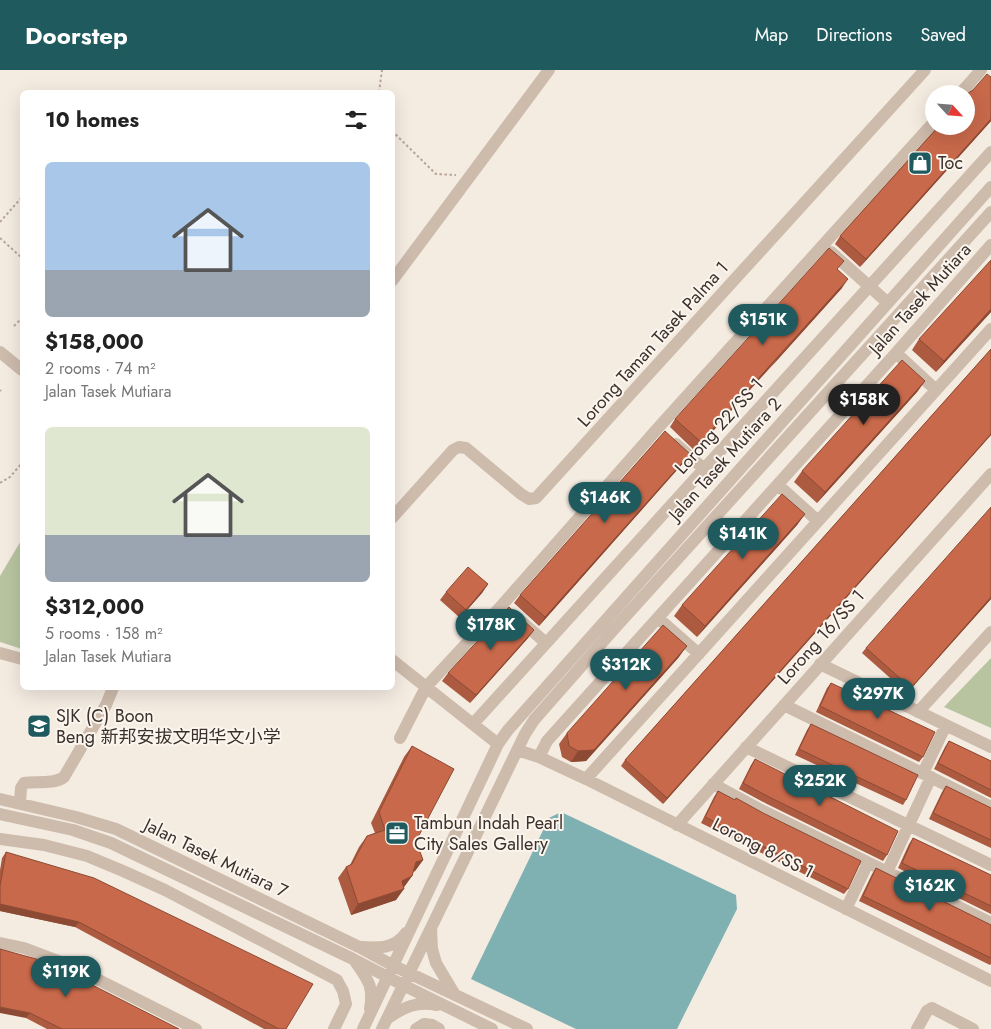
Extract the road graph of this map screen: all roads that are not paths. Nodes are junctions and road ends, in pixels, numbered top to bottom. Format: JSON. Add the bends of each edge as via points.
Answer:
{"nodes":[{"id":1,"x":549,"y":70,"type":"edge"},
{"id":2,"x":925,"y":70,"type":"edge"},
{"id":3,"x":981,"y":71,"type":"edge"},
{"id":4,"x":991,"y":81,"type":"edge"},
{"id":5,"x":968,"y":85,"type":"edge"},
{"id":6,"x":925,"y":132,"type":"edge"},
{"id":7,"x":991,"y":152,"type":"edge"},
{"id":8,"x":991,"y":187,"type":"edge"},
{"id":9,"x":991,"y":205,"type":"edge"},
{"id":10,"x":991,"y":212,"type":"edge"},
{"id":11,"x":961,"y":220,"type":"junction"},
{"id":12,"x":823,"y":245,"type":"junction"},
{"id":13,"x":991,"y":245,"type":"edge"},
{"id":14,"x":395,"y":277,"type":"edge"},
{"id":15,"x":869,"y":286,"type":"junction"},
{"id":16,"x":888,"y":303,"type":"junction"},
{"id":17,"x":991,"y":329,"type":"edge"},
{"id":18,"x":0,"y":352,"type":"edge"},
{"id":19,"x":896,"y":353,"type":"junction"},
{"id":20,"x":20,"y":368,"type":"edge"},
{"id":21,"x":936,"y":390,"type":"junction"},
{"id":22,"x":658,"y":428,"type":"junction"},
{"id":23,"x":704,"y":469,"type":"junction"},
{"id":24,"x":991,"y":474,"type":"edge"},
{"id":25,"x":778,"y":485,"type":"junction"},
{"id":26,"x":395,"y":515,"type":"edge"},
{"id":27,"x":818,"y":520,"type":"junction"},
{"id":28,"x":503,"y":604,"type":"junction"},
{"id":29,"x":658,"y":618,"type":"junction"},
{"id":30,"x":991,"y":632,"type":"edge"},
{"id":31,"x":546,"y":643,"type":"junction"},
{"id":32,"x":0,"y":653,"type":"edge"},
{"id":33,"x":699,"y":654,"type":"junction"},
{"id":34,"x":20,"y":658,"type":"edge"},
{"id":35,"x":395,"y":662,"type":"edge"},
{"id":36,"x":820,"y":664,"type":"junction"},
{"id":37,"x":426,"y":687,"type":"junction"},
{"id":38,"x":112,"y":690,"type":"edge"},
{"id":39,"x":784,"y":705,"type":"junction"},
{"id":40,"x":918,"y":712,"type":"junction"},
{"id":41,"x":473,"y":724,"type":"junction"},
{"id":42,"x":946,"y":725,"type":"junction"},
{"id":43,"x":400,"y":738,"type":"dead end"},
{"id":44,"x":498,"y":744,"type":"junction"},
{"id":45,"x":746,"y":746,"type":"junction"},
{"id":46,"x":991,"y":747,"type":"edge"},
{"id":47,"x":517,"y":750,"type":"junction"},
{"id":48,"x":539,"y":758,"type":"junction"},
{"id":49,"x":927,"y":775,"type":"junction"},
{"id":50,"x":586,"y":779,"type":"junction"},
{"id":51,"x":713,"y":784,"type":"junction"},
{"id":52,"x":0,"y":799,"type":"edge"},
{"id":53,"x":20,"y":803,"type":"junction"},
{"id":54,"x":991,"y":807,"type":"edge"},
{"id":55,"x":0,"y":814,"type":"edge"},
{"id":56,"x":677,"y":824,"type":"junction"},
{"id":57,"x":908,"y":825,"type":"junction"},
{"id":58,"x":0,"y":839,"type":"edge"},
{"id":59,"x":868,"y":863,"type":"junction"},
{"id":60,"x":991,"y":865,"type":"edge"},
{"id":61,"x":887,"y":872,"type":"junction"},
{"id":62,"x":846,"y":909,"type":"junction"},
{"id":63,"x":415,"y":921,"type":"junction"},
{"id":64,"x":991,"y":923,"type":"edge"},
{"id":65,"x":431,"y":926,"type":"junction"},
{"id":66,"x":0,"y":943,"type":"edge"},
{"id":67,"x":359,"y":947,"type":"junction"},
{"id":68,"x":353,"y":959,"type":"junction"},
{"id":69,"x":394,"y":966,"type":"junction"},
{"id":70,"x":409,"y":972,"type":"junction"},
{"id":71,"x":388,"y":977,"type":"junction"},
{"id":72,"x":991,"y":981,"type":"edge"},
{"id":73,"x":403,"y":985,"type":"junction"},
{"id":74,"x":455,"y":995,"type":"junction"},
{"id":75,"x":449,"y":1008,"type":"junction"},
{"id":76,"x":366,"y":1024,"type":"edge"},
{"id":77,"x":384,"y":1024,"type":"edge"},
{"id":78,"x":954,"y":1025,"type":"edge"},
{"id":79,"x":196,"y":1029,"type":"edge"},
{"id":80,"x":334,"y":1029,"type":"edge"},
{"id":81,"x":416,"y":1029,"type":"edge"},
{"id":82,"x":439,"y":1029,"type":"edge"},
{"id":83,"x":492,"y":1029,"type":"edge"},
{"id":84,"x":527,"y":1029,"type":"edge"},
{"id":85,"x":917,"y":1029,"type":"edge"},
{"id":86,"x":973,"y":1029,"type":"edge"}],
"edges":[{"from":1,"to":14,"type":"street"},
{"from":2,"to":26,"type":"street","name":"Lorong Taman Tasek Palma 1","via":[[536,498],[529,499],[521,494],[466,448],[459,447]]},
{"from":3,"to":4,"type":"street"},
{"from":3,"to":5,"type":"street"},
{"from":6,"to":12,"type":"street"},
{"from":7,"to":15,"type":"street","name":"Lorong 22/SS 1"},
{"from":8,"to":11,"type":"street","name":"Jalan Tasek Mutiara 2"},
{"from":9,"to":11,"type":"street"},
{"from":10,"to":47,"type":"street","name":"Jalan Tasek Mutiara 2","via":[[540,713],[524,734]]},
{"from":11,"to":16,"type":"street","name":"Jalan Tasek Mutiara 2"},
{"from":12,"to":15,"type":"street"},
{"from":12,"to":22,"type":"street"},
{"from":13,"to":19,"type":"street","name":"Jalan Tasek Mutiara"},
{"from":15,"to":16,"type":"street"},
{"from":15,"to":23,"type":"street","name":"Lorong 22/SS 1"},
{"from":16,"to":44,"type":"street","name":"Jalan Tasek Mutiara 2"},
{"from":17,"to":21,"type":"street"},
{"from":18,"to":20,"type":"street"},
{"from":19,"to":21,"type":"street"},
{"from":19,"to":25,"type":"street","name":"Jalan Tasek Mutiara"},
{"from":21,"to":27,"type":"street"},
{"from":22,"to":23,"type":"street"},
{"from":22,"to":28,"type":"street"},
{"from":23,"to":31,"type":"street","name":"Lorong 22/SS 1"},
{"from":24,"to":36,"type":"street","name":"Lorong 16/SS 1"},
{"from":25,"to":27,"type":"street"},
{"from":25,"to":29,"type":"street","name":"Jalan Tasek Mutiara"},
{"from":27,"to":33,"type":"street"},
{"from":28,"to":31,"type":"street"},
{"from":28,"to":37,"type":"street"},
{"from":29,"to":33,"type":"street"},
{"from":29,"to":48,"type":"street","name":"Jalan Tasek Mutiara","via":[[547,741]]},
{"from":30,"to":40,"type":"street"},
{"from":31,"to":41,"type":"street","name":"Lorong 22/SS 1"},
{"from":32,"to":34,"type":"street"},
{"from":33,"to":50,"type":"street"},
{"from":35,"to":37,"type":"street"},
{"from":36,"to":39,"type":"street","name":"Lorong 16/SS 1"},
{"from":36,"to":40,"type":"street"},
{"from":37,"to":41,"type":"street"},
{"from":37,"to":43,"type":"street"},
{"from":38,"to":53,"type":"street","via":[[64,777],[54,782],[24,783]]},
{"from":39,"to":45,"type":"street","name":"Lorong 16/SS 1"},
{"from":39,"to":49,"type":"street"},
{"from":40,"to":42,"type":"street"},
{"from":41,"to":44,"type":"street"},
{"from":42,"to":46,"type":"street"},
{"from":42,"to":49,"type":"street"},
{"from":44,"to":63,"type":"street","name":"Jalan Tasek Mutiara 2"},
{"from":45,"to":51,"type":"street","name":"Lorong 16/SS 1"},
{"from":45,"to":57,"type":"street"},
{"from":47,"to":48,"type":"street","name":"Lorong 8/SS 1"},
{"from":47,"to":65,"type":"street","name":"Jalan Tasek Mutiara 2"},
{"from":48,"to":50,"type":"street","name":"Lorong 8/SS 1"},
{"from":49,"to":54,"type":"street"},
{"from":49,"to":57,"type":"street"},
{"from":50,"to":56,"type":"street","name":"Lorong 8/SS 1"},
{"from":51,"to":56,"type":"street","name":"Lorong 16/SS 1"},
{"from":51,"to":59,"type":"street"},
{"from":52,"to":53,"type":"street","name":"Jalan Tasek Mutiara 7"},
{"from":53,"to":67,"type":"street","name":"Jalan Tasek Mutiara 7","via":[[116,830]]},
{"from":55,"to":68,"type":"street","name":"Jalan Tasek Mutiara 7","via":[[73,830],[111,844]]},
{"from":56,"to":62,"type":"street","name":"Lorong 8/SS 1"},
{"from":57,"to":60,"type":"street"},
{"from":57,"to":61,"type":"street"},
{"from":58,"to":80,"type":"street","via":[[44,845],[87,856],[165,890],[337,980],[346,1004]]},
{"from":59,"to":61,"type":"street"},
{"from":59,"to":62,"type":"street"},
{"from":61,"to":64,"type":"street"},
{"from":62,"to":72,"type":"street","name":"Lorong 8/SS 1"},
{"from":63,"to":67,"type":"street","via":[[401,940],[376,948]]},
{"from":63,"to":69,"type":"street","name":"Jalan Tasek Mutiara 2"},
{"from":65,"to":70,"type":"street","name":"Jalan Tasek Mutiara 2"},
{"from":65,"to":74,"type":"street","via":[[436,963]]},
{"from":66,"to":79,"type":"street","via":[[24,948],[69,965]]},
{"from":67,"to":69,"type":"street","name":"Jalan Tasek Mutiara 7"},
{"from":68,"to":71,"type":"street","name":"Jalan Tasek Mutiara 7"},
{"from":68,"to":76,"type":"street","via":[[370,985],[372,997]]},
{"from":69,"to":70,"type":"street","name":"Jalan Tasek Mutiara 7"},
{"from":69,"to":71,"type":"street","name":"Jalan Tasek Mutiara 2"},
{"from":70,"to":73,"type":"street","name":"Jalan Tasek Mutiara 2"},
{"from":70,"to":74,"type":"street","name":"Jalan Tasek Mutiara 7"},
{"from":71,"to":73,"type":"street","name":"Jalan Tasek Mutiara 7"},
{"from":71,"to":76,"type":"street","name":"Jalan Tasek Mutiara 2"},
{"from":73,"to":75,"type":"street","name":"Jalan Tasek Mutiara 7"},
{"from":73,"to":77,"type":"street","name":"Jalan Tasek Mutiara 2"},
{"from":74,"to":84,"type":"street","name":"Jalan Tasek Mutiara 7"},
{"from":75,"to":77,"type":"street","via":[[433,1004],[405,1007]]},
{"from":75,"to":83,"type":"street","name":"Jalan Tasek Mutiara 7"},
{"from":78,"to":85,"type":"street","via":[[932,1008]]},
{"from":78,"to":86,"type":"street"},
{"from":81,"to":82,"type":"street","via":[[424,1024]]}]}
